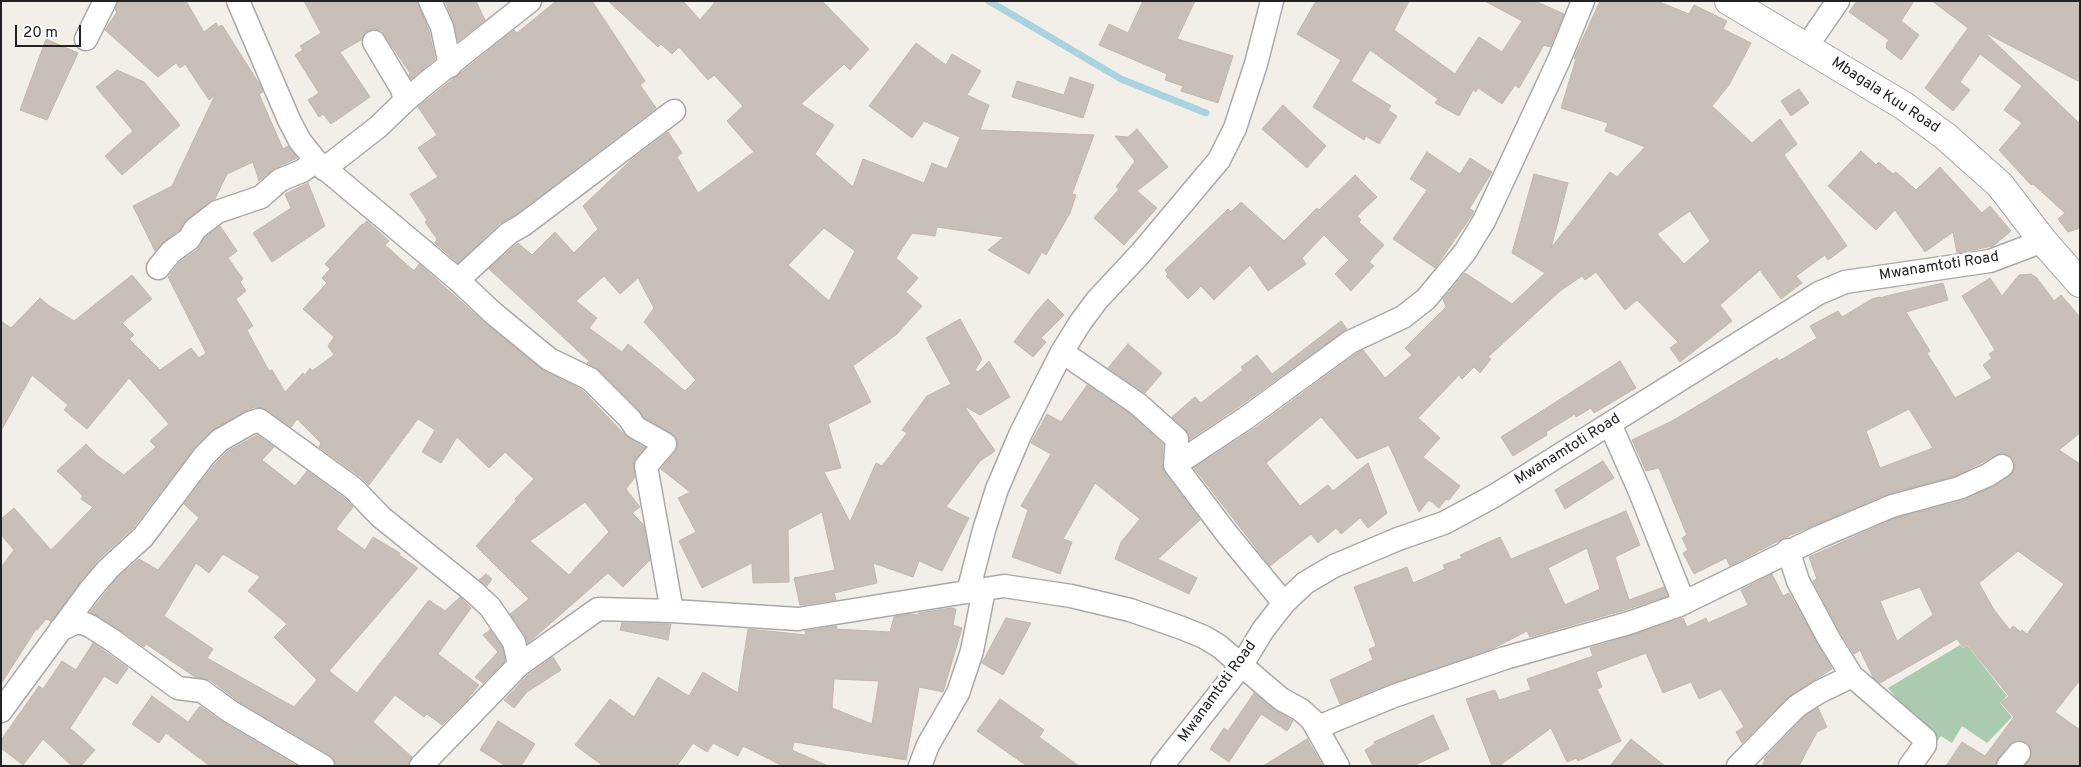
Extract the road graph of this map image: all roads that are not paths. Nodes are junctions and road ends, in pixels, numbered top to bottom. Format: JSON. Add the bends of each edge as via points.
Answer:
{"nodes":[{"id":1,"x":105,"y":1,"type":"edge"},
{"id":2,"x":430,"y":1,"type":"edge"},
{"id":3,"x":530,"y":1,"type":"edge"},
{"id":4,"x":1272,"y":1,"type":"edge"},
{"id":5,"x":1583,"y":1,"type":"edge"},
{"id":6,"x":1730,"y":1,"type":"edge"},
{"id":7,"x":1838,"y":1,"type":"edge"},
{"id":8,"x":235,"y":3,"type":"edge"},
{"id":9,"x":86,"y":40,"type":"dead end"},
{"id":10,"x":374,"y":42,"type":"dead end"},
{"id":11,"x":1807,"y":46,"type":"junction"},
{"id":12,"x":450,"y":66,"type":"junction"},
{"id":13,"x":405,"y":101,"type":"junction"},
{"id":14,"x":674,"y":111,"type":"dead end"},
{"id":15,"x":320,"y":165,"type":"junction"},
{"id":16,"x":2042,"y":241,"type":"junction"},
{"id":17,"x":158,"y":268,"type":"dead end"},
{"id":18,"x":458,"y":280,"type":"junction"},
{"id":19,"x":2080,"y":283,"type":"edge"},
{"id":20,"x":1062,"y":352,"type":"junction"},
{"id":21,"x":1610,"y":424,"type":"junction"},
{"id":22,"x":1175,"y":465,"type":"junction"},
{"id":23,"x":2002,"y":466,"type":"dead end"},
{"id":24,"x":1788,"y":550,"type":"junction"},
{"id":25,"x":976,"y":591,"type":"junction"},
{"id":26,"x":1284,"y":603,"type":"junction"},
{"id":27,"x":1684,"y":603,"type":"junction"},
{"id":28,"x":672,"y":611,"type":"junction"},
{"id":29,"x":60,"y":630,"type":"junction"},
{"id":30,"x":519,"y":664,"type":"junction"},
{"id":31,"x":1241,"y":666,"type":"junction"},
{"id":32,"x":1852,"y":676,"type":"junction"},
{"id":33,"x":1,"y":711,"type":"edge"},
{"id":34,"x":1318,"y":727,"type":"junction"},
{"id":35,"x":323,"y":766,"type":"edge"},
{"id":36,"x":421,"y":766,"type":"edge"},
{"id":37,"x":920,"y":766,"type":"edge"},
{"id":38,"x":1162,"y":766,"type":"edge"},
{"id":39,"x":1338,"y":766,"type":"edge"},
{"id":40,"x":1738,"y":766,"type":"edge"},
{"id":41,"x":1910,"y":766,"type":"edge"}],
"edges":[{"from":1,"to":9,"type":"street"},
{"from":2,"to":12,"type":"street","via":[[442,27]]},
{"from":3,"to":12,"type":"street"},
{"from":4,"to":20,"type":"street","via":[[1235,128],[1219,160],[1097,300]]},
{"from":5,"to":22,"type":"street","via":[[1484,221],[1465,252],[1426,299],[1403,317],[1350,342]]},
{"from":6,"to":11,"type":"street","name":"Mbagala Kuu Road"},
{"from":7,"to":11,"type":"street"},
{"from":8,"to":15,"type":"street","via":[[300,141]]},
{"from":10,"to":13,"type":"street"},
{"from":11,"to":16,"type":"street","name":"Mbagala Kuu Road","via":[[1904,106],[1945,136],[2000,185]]},
{"from":12,"to":13,"type":"street"},
{"from":13,"to":15,"type":"street","via":[[378,127]]},
{"from":14,"to":18,"type":"street","via":[[509,233]]},
{"from":15,"to":17,"type":"street","via":[[280,180],[261,198],[217,212],[195,229]]},
{"from":15,"to":18,"type":"street"},
{"from":16,"to":19,"type":"street","name":"Mbagala Kuu Road"},
{"from":16,"to":21,"type":"street","name":"Mwanamtoti Road","via":[[1990,261],[1845,282],[1828,289]]},
{"from":18,"to":28,"type":"street","via":[[493,314],[549,359],[590,379],[635,427],[665,444],[646,466]]},
{"from":20,"to":22,"type":"street","via":[[1138,404],[1177,439]]},
{"from":20,"to":25,"type":"street","via":[[997,489],[984,530]]},
{"from":21,"to":26,"type":"street","name":"Mwanamtoti Road","via":[[1444,523],[1334,566],[1305,583]]},
{"from":21,"to":27,"type":"street"},
{"from":22,"to":26,"type":"street"},
{"from":23,"to":24,"type":"street","via":[[1959,488],[1892,506]]},
{"from":24,"to":27,"type":"street"},
{"from":24,"to":32,"type":"street","via":[[1798,581]]},
{"from":25,"to":28,"type":"street","via":[[798,619]]},
{"from":25,"to":31,"type":"street","via":[[1004,586],[1071,596],[1130,610],[1204,637]]},
{"from":25,"to":37,"type":"street","via":[[972,651],[958,693],[928,745]]},
{"from":26,"to":31,"type":"street","name":"Mwanamtoti Road"},
{"from":27,"to":34,"type":"street","via":[[1411,690]]},
{"from":28,"to":30,"type":"street","via":[[598,609]]},
{"from":29,"to":30,"type":"street","via":[[108,569],[143,537],[204,456],[220,440],[260,420],[353,488],[381,517],[490,607],[514,642]]},
{"from":29,"to":33,"type":"street"},
{"from":29,"to":35,"type":"street","via":[[75,623],[90,626],[178,688],[202,691],[231,712]]},
{"from":30,"to":36,"type":"street"},
{"from":31,"to":34,"type":"street"},
{"from":31,"to":38,"type":"street","name":"Mwanamtoti Road"},
{"from":32,"to":40,"type":"street","via":[[1797,706]]},
{"from":32,"to":41,"type":"street","via":[[1925,739],[1925,745]]},
{"from":34,"to":39,"type":"street"}]}
